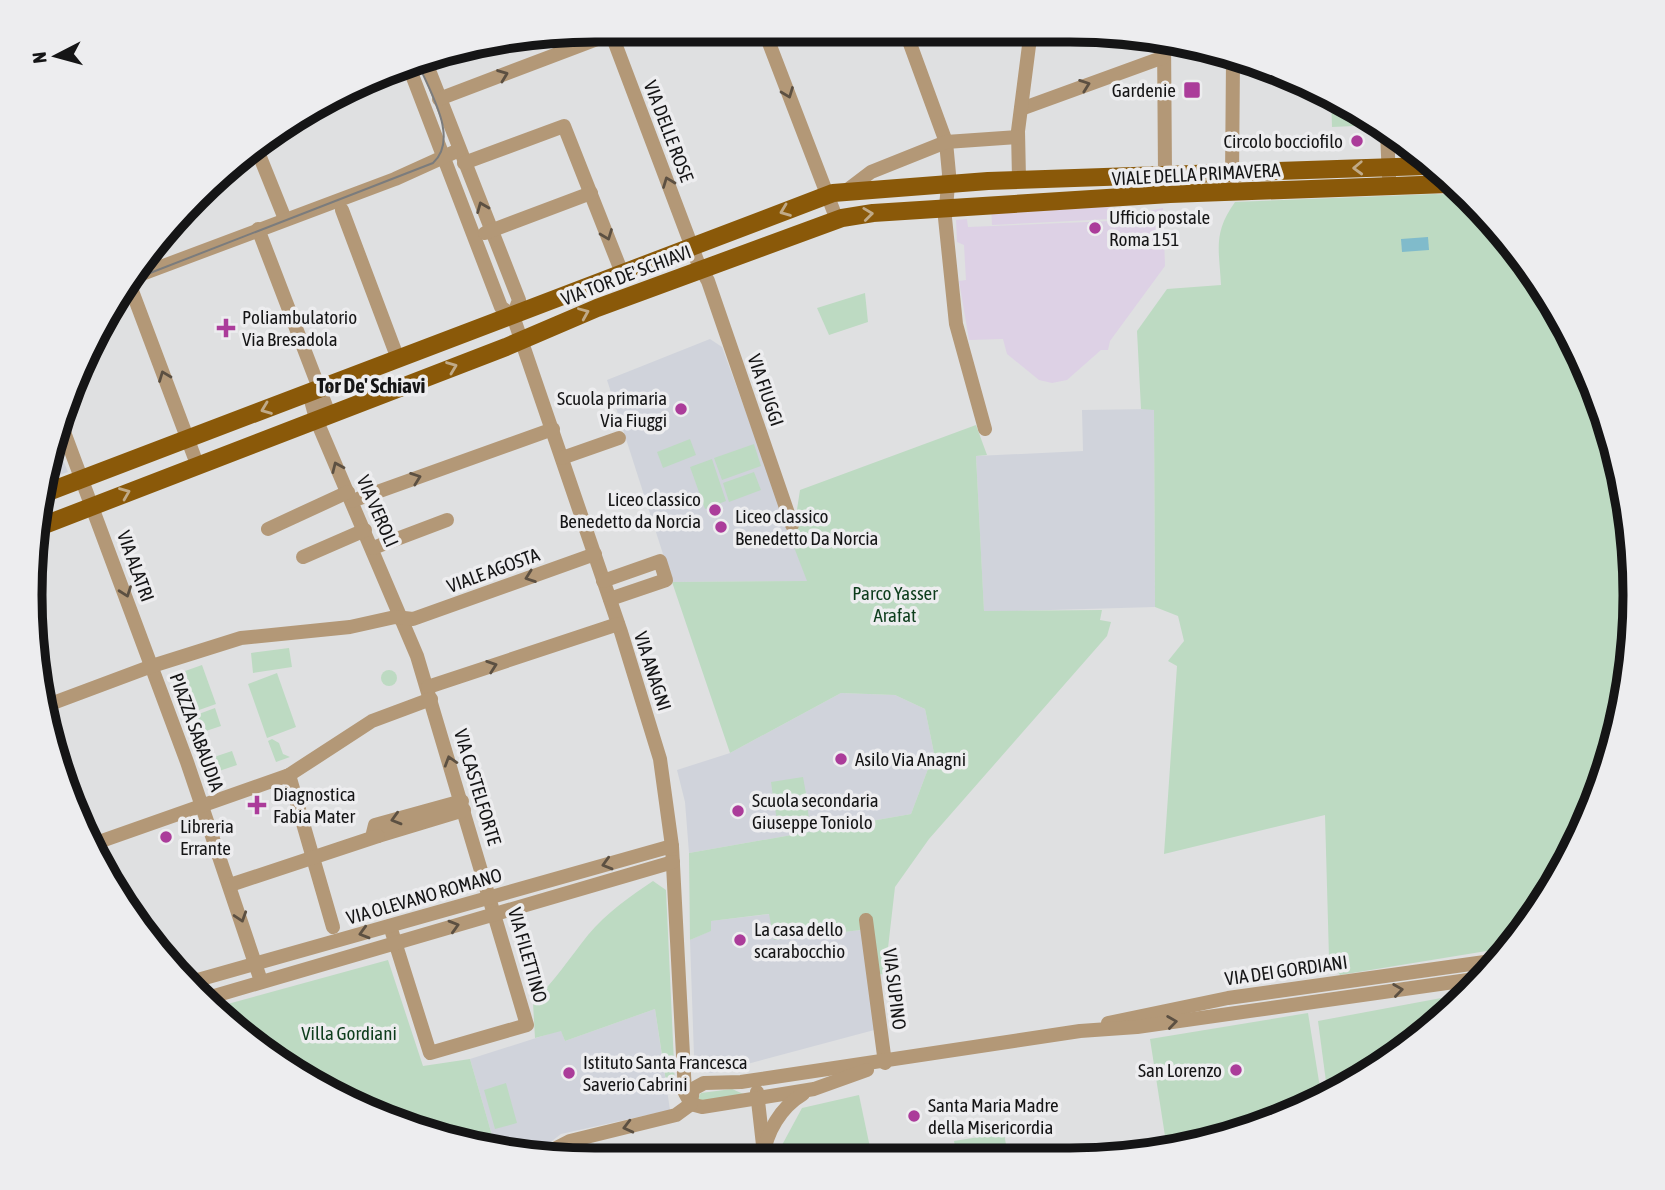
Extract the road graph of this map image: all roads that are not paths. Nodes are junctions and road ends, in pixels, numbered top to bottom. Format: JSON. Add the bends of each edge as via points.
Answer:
{"nodes":[{"id":1,"x":585,"y":42,"type":"edge"},
{"id":2,"x":618,"y":42,"type":"edge"},
{"id":3,"x":769,"y":42,"type":"edge"},
{"id":4,"x":909,"y":42,"type":"edge"},
{"id":5,"x":1029,"y":42,"type":"edge"},
{"id":6,"x":1164,"y":51,"type":"edge"},
{"id":7,"x":1164,"y":57,"type":"junction"},
{"id":8,"x":1233,"y":67,"type":"edge"},
{"id":9,"x":428,"y":68,"type":"edge"},
{"id":10,"x":411,"y":73,"type":"edge"},
{"id":11,"x":439,"y":99,"type":"junction"},
{"id":12,"x":1021,"y":109,"type":"junction"},
{"id":13,"x":1018,"y":137,"type":"junction"},
{"id":14,"x":946,"y":142,"type":"junction"},
{"id":15,"x":1387,"y":142,"type":"edge"},
{"id":16,"x":260,"y":154,"type":"edge"},
{"id":17,"x":462,"y":157,"type":"junction"},
{"id":18,"x":445,"y":163,"type":"junction"},
{"id":19,"x":884,"y":166,"type":"junction"},
{"id":20,"x":1419,"y":166,"type":"edge"},
{"id":21,"x":1388,"y":167,"type":"junction"},
{"id":22,"x":1232,"y":172,"type":"junction"},
{"id":23,"x":1165,"y":174,"type":"junction"},
{"id":24,"x":1019,"y":180,"type":"junction"},
{"id":25,"x":948,"y":183,"type":"junction"},
{"id":26,"x":1440,"y":184,"type":"edge"},
{"id":27,"x":1390,"y":186,"type":"junction"},
{"id":28,"x":879,"y":189,"type":"junction"},
{"id":29,"x":846,"y":191,"type":"junction"},
{"id":30,"x":592,"y":193,"type":"junction"},
{"id":31,"x":1220,"y":193,"type":"junction"},
{"id":32,"x":828,"y":195,"type":"junction"},
{"id":33,"x":946,"y":208,"type":"junction"},
{"id":34,"x":342,"y":211,"type":"dead end"},
{"id":35,"x":287,"y":218,"type":"junction"},
{"id":36,"x":837,"y":219,"type":"junction"},
{"id":37,"x":258,"y":229,"type":"junction"},
{"id":38,"x":492,"y":231,"type":"junction"},
{"id":39,"x":474,"y":238,"type":"junction"},
{"id":40,"x":692,"y":246,"type":"junction"},
{"id":41,"x":701,"y":269,"type":"junction"},
{"id":42,"x":146,"y":272,"type":"edge"},
{"id":43,"x":622,"y":273,"type":"junction"},
{"id":44,"x":132,"y":292,"type":"edge"},
{"id":45,"x":513,"y":316,"type":"junction"},
{"id":46,"x":522,"y":340,"type":"junction"},
{"id":47,"x":398,"y":359,"type":"junction"},
{"id":48,"x":314,"y":391,"type":"junction"},
{"id":49,"x":323,"y":417,"type":"junction"},
{"id":50,"x":553,"y":429,"type":"junction"},
{"id":51,"x":985,"y":429,"type":"dead end"},
{"id":52,"x":66,"y":436,"type":"edge"},
{"id":53,"x":619,"y":438,"type":"dead end"},
{"id":54,"x":188,"y":440,"type":"junction"},
{"id":55,"x":562,"y":458,"type":"junction"},
{"id":56,"x":197,"y":464,"type":"junction"},
{"id":57,"x":83,"y":479,"type":"junction"},
{"id":58,"x":52,"y":490,"type":"edge"},
{"id":59,"x":350,"y":497,"type":"junction"},
{"id":60,"x":93,"y":505,"type":"junction"},
{"id":61,"x":447,"y":520,"type":"dead end"},
{"id":62,"x":47,"y":524,"type":"edge"},
{"id":63,"x":792,"y":525,"type":"dead end"},
{"id":64,"x":268,"y":529,"type":"dead end"},
{"id":65,"x":365,"y":530,"type":"junction"},
{"id":66,"x":373,"y":548,"type":"junction"},
{"id":67,"x":595,"y":554,"type":"junction"},
{"id":68,"x":303,"y":557,"type":"dead end"},
{"id":69,"x":603,"y":581,"type":"junction"},
{"id":70,"x":610,"y":599,"type":"junction"},
{"id":71,"x":404,"y":619,"type":"junction"},
{"id":72,"x":618,"y":624,"type":"junction"},
{"id":73,"x":350,"y":627,"type":"joint"},
{"id":74,"x":158,"y":664,"type":"junction"},
{"id":75,"x":429,"y":693,"type":"junction"},
{"id":76,"x":53,"y":703,"type":"edge"},
{"id":77,"x":289,"y":775,"type":"junction"},
{"id":78,"x":463,"y":805,"type":"junction"},
{"id":79,"x":202,"y":806,"type":"junction"},
{"id":80,"x":100,"y":842,"type":"edge"},
{"id":81,"x":672,"y":846,"type":"junction"},
{"id":82,"x":313,"y":859,"type":"junction"},
{"id":83,"x":673,"y":862,"type":"junction"},
{"id":84,"x":230,"y":885,"type":"junction"},
{"id":85,"x":491,"y":897,"type":"junction"},
{"id":86,"x":496,"y":914,"type":"junction"},
{"id":87,"x":866,"y":920,"type":"dead end"},
{"id":88,"x":390,"y":926,"type":"junction"},
{"id":89,"x":333,"y":927,"type":"dead end"},
{"id":90,"x":395,"y":943,"type":"junction"},
{"id":91,"x":1484,"y":962,"type":"edge"},
{"id":92,"x":256,"y":964,"type":"junction"},
{"id":93,"x":198,"y":980,"type":"edge"},
{"id":94,"x":1467,"y":980,"type":"edge"},
{"id":95,"x":261,"y":981,"type":"junction"},
{"id":96,"x":214,"y":996,"type":"edge"},
{"id":97,"x":1080,"y":1031,"type":"junction"},
{"id":98,"x":682,"y":1052,"type":"junction"},
{"id":99,"x":885,"y":1063,"type":"junction"},
{"id":100,"x":741,"y":1082,"type":"junction"},
{"id":101,"x":704,"y":1083,"type":"junction"},
{"id":102,"x":814,"y":1089,"type":"junction"},
{"id":103,"x":759,"y":1099,"type":"junction"},
{"id":104,"x":734,"y":1102,"type":"junction"},
{"id":105,"x":691,"y":1104,"type":"junction"},
{"id":106,"x":762,"y":1130,"type":"junction"},
{"id":107,"x":557,"y":1147,"type":"edge"},
{"id":108,"x":763,"y":1148,"type":"edge"},
{"id":109,"x":766,"y":1148,"type":"edge"}],
"edges":[{"from":11,"to":1,"type":"street","one_way":true},
{"from":40,"to":2,"type":"street","name":"VIA DELLE ROSE","one_way":true},
{"from":3,"to":32,"type":"street","one_way":true},
{"from":4,"to":14,"type":"street"},
{"from":5,"to":12,"type":"street"},
{"from":6,"to":7,"type":"street"},
{"from":12,"to":7,"type":"street","one_way":true},
{"from":7,"to":23,"type":"street"},
{"from":8,"to":22,"type":"street"},
{"from":9,"to":11,"type":"street"},
{"from":10,"to":18,"type":"street"},
{"from":11,"to":17,"type":"street"},
{"from":12,"to":13,"type":"street"},
{"from":13,"to":14,"type":"street","name":"VIA TOR DE' SCHIAVI"},
{"from":13,"to":24,"type":"street"},
{"from":14,"to":19,"type":"street","name":"VIA TOR DE' SCHIAVI"},
{"from":14,"to":25,"type":"street"},
{"from":15,"to":21,"type":"street"},
{"from":16,"to":35,"type":"street"},
{"from":17,"to":18,"type":"street"},
{"from":17,"to":30,"type":"street","via":[[564,125]]},
{"from":38,"to":17,"type":"street","one_way":true},
{"from":18,"to":35,"type":"street"},
{"from":18,"to":39,"type":"street"},
{"from":19,"to":28,"type":"street"},
{"from":19,"to":29,"type":"street","name":"VIA TOR DE' SCHIAVI"},
{"from":20,"to":21,"type":"main road","name":"VIALE DELLA PRIMAVERA"},
{"from":21,"to":22,"type":"main road","name":"VIALE DELLA PRIMAVERA","one_way":true},
{"from":21,"to":27,"type":"street"},
{"from":22,"to":23,"type":"main road","name":"VIALE DELLA PRIMAVERA"},
{"from":22,"to":31,"type":"street"},
{"from":23,"to":24,"type":"main road","name":"VIALE DELLA PRIMAVERA"},
{"from":24,"to":25,"type":"main road","name":"VIALE DELLA PRIMAVERA"},
{"from":25,"to":28,"type":"main road","name":"VIA TOR DE' SCHIAVI"},
{"from":25,"to":33,"type":"street"},
{"from":26,"to":27,"type":"main road","name":"VIALE DELLA PRIMAVERA"},
{"from":27,"to":31,"type":"main road","name":"VIALE DELLA PRIMAVERA"},
{"from":28,"to":29,"type":"main road","name":"VIA TOR DE' SCHIAVI"},
{"from":29,"to":32,"type":"main road","name":"VIA TOR DE' SCHIAVI"},
{"from":30,"to":38,"type":"street"},
{"from":30,"to":43,"type":"street","one_way":true},
{"from":31,"to":33,"type":"main road","name":"VIALE DELLA PRIMAVERA"},
{"from":32,"to":36,"type":"street"},
{"from":32,"to":40,"type":"main road","name":"VIA TOR DE' SCHIAVI","one_way":true},
{"from":36,"to":33,"type":"main road","name":"VIA TOR DE' SCHIAVI","one_way":true},
{"from":33,"to":51,"type":"street","via":[[956,324]]},
{"from":34,"to":47,"type":"street"},
{"from":35,"to":37,"type":"street"},
{"from":36,"to":41,"type":"main road","name":"VIA TOR DE' SCHIAVI"},
{"from":37,"to":42,"type":"street"},
{"from":37,"to":48,"type":"street"},
{"from":38,"to":39,"type":"street"},
{"from":38,"to":45,"type":"street","via":[[519,300]]},
{"from":39,"to":45,"type":"street","via":[[501,307]]},
{"from":40,"to":41,"type":"street","name":"VIA DELLE ROSE"},
{"from":40,"to":43,"type":"main road","name":"VIA TOR DE' SCHIAVI"},
{"from":46,"to":41,"type":"main road","name":"VIA TOR DE' SCHIAVI","one_way":true},
{"from":41,"to":63,"type":"street","name":"VIA FIUGGI"},
{"from":43,"to":45,"type":"main road","name":"VIA TOR DE' SCHIAVI"},
{"from":54,"to":44,"type":"street","one_way":true},
{"from":45,"to":46,"type":"street","name":"VIA ANAGNI"},
{"from":45,"to":47,"type":"main road","name":"VIA TOR DE' SCHIAVI"},
{"from":49,"to":46,"type":"main road","name":"VIA TOR DE' SCHIAVI","one_way":true},
{"from":46,"to":50,"type":"street","name":"VIA ANAGNI"},
{"from":47,"to":48,"type":"main road","name":"VIA TOR DE' SCHIAVI"},
{"from":48,"to":49,"type":"street"},
{"from":48,"to":54,"type":"main road","name":"VIA TOR DE' SCHIAVI","one_way":true},
{"from":49,"to":56,"type":"main road","name":"VIA TOR DE' SCHIAVI"},
{"from":59,"to":49,"type":"street","name":"VIA VEROLI","one_way":true},
{"from":50,"to":55,"type":"street","name":"VIA ANAGNI"},
{"from":59,"to":50,"type":"street","one_way":true},
{"from":52,"to":57,"type":"street","name":"VIA ALATRI"},
{"from":53,"to":55,"type":"street"},
{"from":54,"to":56,"type":"street"},
{"from":54,"to":57,"type":"main road","name":"VIA TOR DE' SCHIAVI"},
{"from":55,"to":67,"type":"street","name":"VIA ANAGNI"},
{"from":60,"to":56,"type":"main road","name":"VIA TOR DE' SCHIAVI","one_way":true},
{"from":57,"to":58,"type":"main road","name":"VIA TOR DE' SCHIAVI"},
{"from":57,"to":60,"type":"street","name":"VIA ALATRI"},
{"from":59,"to":64,"type":"street"},
{"from":59,"to":65,"type":"street","name":"VIA VEROLI"},
{"from":60,"to":62,"type":"main road","name":"VIA TOR DE' SCHIAVI"},
{"from":60,"to":74,"type":"street","name":"VIA ALATRI","one_way":true},
{"from":61,"to":66,"type":"street"},
{"from":65,"to":66,"type":"street","name":"VIA VEROLI"},
{"from":65,"to":68,"type":"street"},
{"from":66,"to":71,"type":"street","name":"VIA VEROLI"},
{"from":67,"to":69,"type":"street","name":"VIA ANAGNI"},
{"from":67,"to":71,"type":"street","name":"VIALE AGOSTA","one_way":true},
{"from":69,"to":70,"type":"street","name":"VIA ANAGNI"},
{"from":69,"to":70,"type":"street","via":[[660,561],[666,580]]},
{"from":70,"to":72,"type":"street","name":"VIA ANAGNI"},
{"from":71,"to":73,"type":"street","name":"VIALE AGOSTA"},
{"from":71,"to":75,"type":"street","name":"VIA VEROLI"},
{"from":75,"to":72,"type":"street","one_way":true},
{"from":72,"to":81,"type":"street","name":"VIA ANAGNI","via":[[660,759]]},
{"from":73,"to":74,"type":"street","name":"PIAZZA SABAUDIA","via":[[241,638]]},
{"from":74,"to":76,"type":"street"},
{"from":74,"to":79,"type":"street","name":"PIAZZA SABAUDIA"},
{"from":75,"to":77,"type":"street","name":"PIAZZA SABAUDIA","via":[[372,721]]},
{"from":78,"to":75,"type":"street","name":"VIA CASTELFORTE","one_way":true},
{"from":77,"to":79,"type":"street","name":"PIAZZA SABAUDIA"},
{"from":77,"to":82,"type":"street"},
{"from":78,"to":82,"type":"street"},
{"from":78,"to":85,"type":"street","name":"VIA CASTELFORTE"},
{"from":79,"to":80,"type":"street"},
{"from":79,"to":84,"type":"street"},
{"from":81,"to":83,"type":"street","name":"VIA ANAGNI"},
{"from":81,"to":85,"type":"street","name":"VIA OLEVANO ROMANO","one_way":true},
{"from":82,"to":84,"type":"street"},
{"from":82,"to":89,"type":"street"},
{"from":83,"to":86,"type":"street","name":"VIA OLEVANO ROMANO"},
{"from":83,"to":98,"type":"street","name":"VIA ANAGNI"},
{"from":84,"to":92,"type":"street","one_way":true},
{"from":85,"to":86,"type":"street","name":"VIA FILETTINO"},
{"from":85,"to":88,"type":"street","name":"VIA OLEVANO ROMANO"},
{"from":90,"to":86,"type":"street","name":"VIA OLEVANO ROMANO","one_way":true},
{"from":86,"to":90,"type":"street","name":"VIA FILETTINO","via":[[527,1025],[430,1053]]},
{"from":87,"to":99,"type":"street","name":"VIA SUPINO"},
{"from":88,"to":90,"type":"street"},
{"from":88,"to":92,"type":"street","name":"VIA OLEVANO ROMANO","one_way":true},
{"from":90,"to":95,"type":"street","name":"VIA OLEVANO ROMANO"},
{"from":91,"to":97,"type":"street","name":"VIA DEI GORDIANI","via":[[1166,1008]]},
{"from":92,"to":93,"type":"street","name":"VIA OLEVANO ROMANO"},
{"from":92,"to":95,"type":"street"},
{"from":97,"to":94,"type":"street","name":"VIA DEI GORDIANI","one_way":true},
{"from":95,"to":96,"type":"street","name":"VIA OLEVANO ROMANO"},
{"from":97,"to":99,"type":"street","name":"VIA DEI GORDIANI"},
{"from":98,"to":101,"type":"street","via":[[691,1072]]},
{"from":98,"to":105,"type":"street","name":"VIA ANAGNI","via":[[685,1095]]},
{"from":99,"to":100,"type":"street","name":"VIA DEI GORDIANI"},
{"from":99,"to":102,"type":"street","name":"VIA DEI GORDIANI"},
{"from":100,"to":101,"type":"street","name":"VIA DEI GORDIANI"},
{"from":100,"to":103,"type":"street","via":[[754,1087]]},
{"from":101,"to":105,"type":"street","via":[[691,1092]]},
{"from":102,"to":103,"type":"street","name":"VIA DEI GORDIANI"},
{"from":102,"to":109,"type":"street","via":[[781,1112]]},
{"from":103,"to":104,"type":"street","name":"VIA DEI GORDIANI"},
{"from":103,"to":106,"type":"street"},
{"from":104,"to":105,"type":"street","name":"VIA DEI GORDIANI","via":[[702,1107]]},
{"from":104,"to":106,"type":"street","via":[[751,1109]]},
{"from":105,"to":107,"type":"street","name":"VIA DEI GORDIANI","one_way":true,"via":[[676,1115]]},
{"from":106,"to":108,"type":"street"}]}
